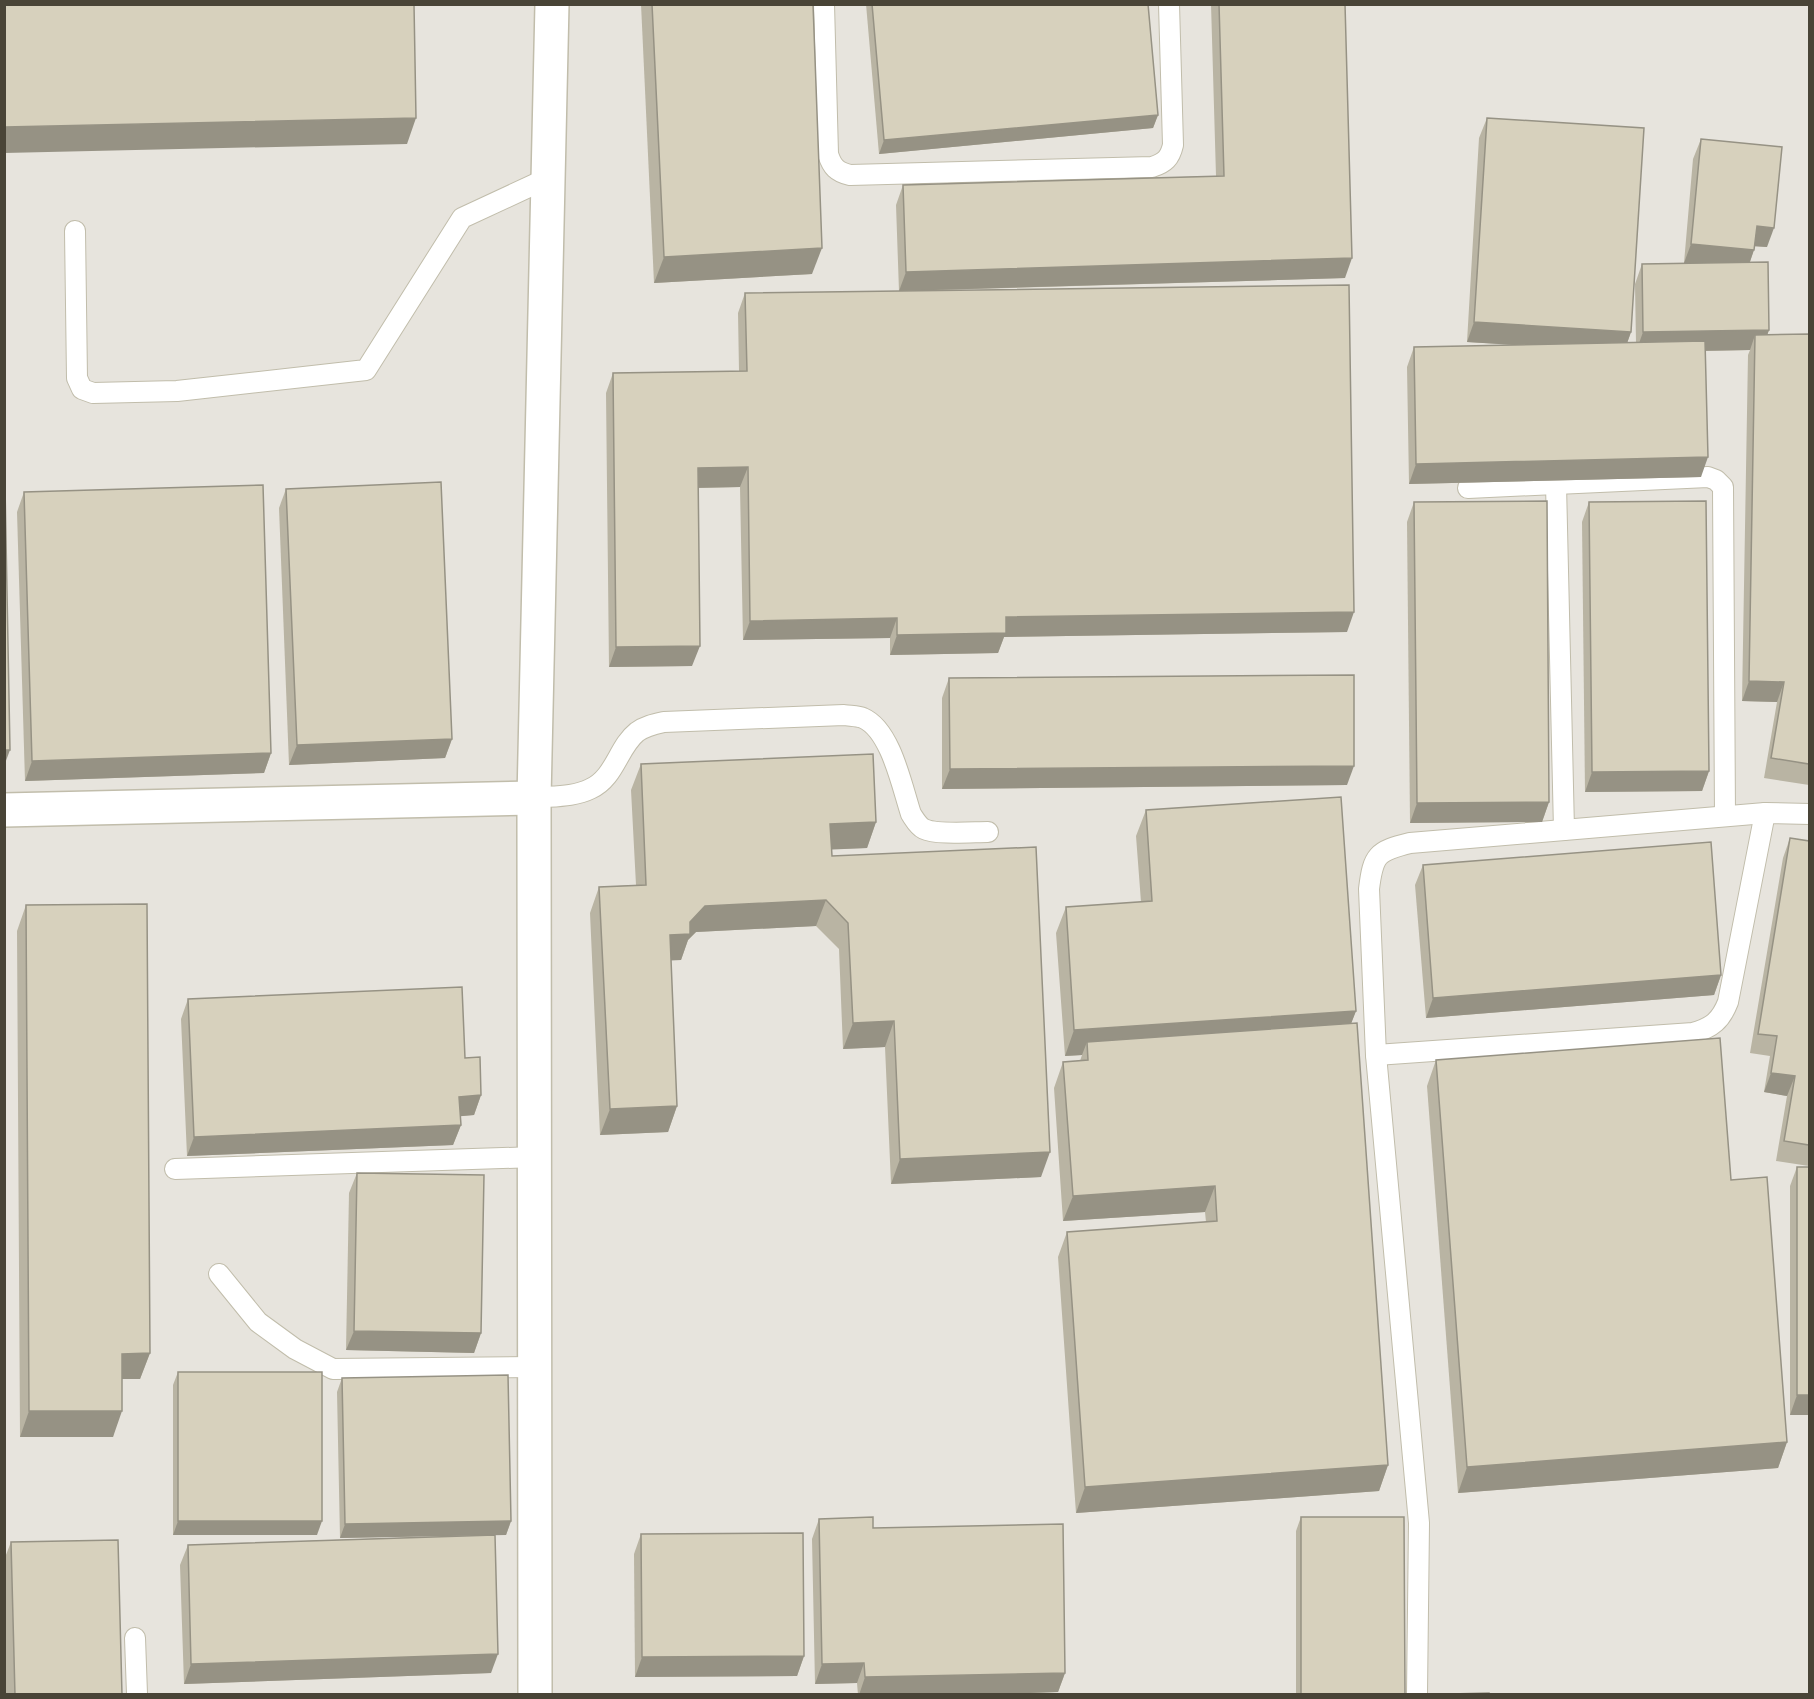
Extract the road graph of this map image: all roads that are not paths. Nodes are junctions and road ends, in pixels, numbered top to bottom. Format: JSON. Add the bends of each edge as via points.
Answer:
{"nodes":[{"id":1,"x":552,"y":4,"type":"edge"},
{"id":2,"x":824,"y":4,"type":"edge"},
{"id":3,"x":1169,"y":4,"type":"edge"},
{"id":4,"x":548,"y":178,"type":"junction"},
{"id":5,"x":75,"y":231,"type":"dead end"},
{"id":6,"x":1556,"y":484,"type":"junction"},
{"id":7,"x":1468,"y":488,"type":"edge"},
{"id":8,"x":534,"y":798,"type":"junction"},
{"id":9,"x":4,"y":810,"type":"edge"},
{"id":10,"x":1765,"y":813,"type":"junction"},
{"id":11,"x":1809,"y":814,"type":"edge"},
{"id":12,"x":1725,"y":816,"type":"junction"},
{"id":13,"x":1564,"y":831,"type":"junction"},
{"id":14,"x":988,"y":832,"type":"dead end"},
{"id":15,"x":1376,"y":1055,"type":"junction"},
{"id":16,"x":535,"y":1157,"type":"junction"},
{"id":17,"x":175,"y":1169,"type":"dead end"},
{"id":18,"x":219,"y":1274,"type":"dead end"},
{"id":19,"x":535,"y":1367,"type":"junction"},
{"id":20,"x":135,"y":1638,"type":"dead end"},
{"id":21,"x":137,"y":1695,"type":"edge"},
{"id":22,"x":536,"y":1695,"type":"edge"},
{"id":23,"x":1417,"y":1695,"type":"edge"}],
"edges":[{"from":1,"to":4,"type":"street"},
{"from":2,"to":3,"type":"lane","via":[[828,154],[839,172],[850,175],[1163,164],[1171,156],[1173,145]]},
{"from":4,"to":5,"type":"lane","via":[[462,218],[366,370],[201,389],[93,393],[82,389],[77,378]]},
{"from":4,"to":8,"type":"street"},
{"from":6,"to":7,"type":"lane"},
{"from":6,"to":12,"type":"lane","via":[[1708,477],[1724,487]]},
{"from":6,"to":13,"type":"lane"},
{"from":8,"to":9,"type":"street"},
{"from":8,"to":14,"type":"lane","via":[[591,789],[609,773],[638,731],[650,725],[844,715],[862,718],[878,728],[917,824],[937,832]]},
{"from":8,"to":16,"type":"street"},
{"from":10,"to":11,"type":"lane"},
{"from":10,"to":12,"type":"lane"},
{"from":10,"to":15,"type":"lane","via":[[1728,1002],[1715,1024],[1693,1033]]},
{"from":12,"to":13,"type":"lane"},
{"from":13,"to":15,"type":"lane","via":[[1410,843],[1390,848],[1377,857],[1369,889]]},
{"from":15,"to":23,"type":"lane","via":[[1419,1523]]},
{"from":16,"to":17,"type":"lane"},
{"from":16,"to":19,"type":"street"},
{"from":18,"to":19,"type":"lane","via":[[258,1322],[295,1349],[333,1369]]},
{"from":19,"to":22,"type":"street"},
{"from":20,"to":21,"type":"lane"}]}
